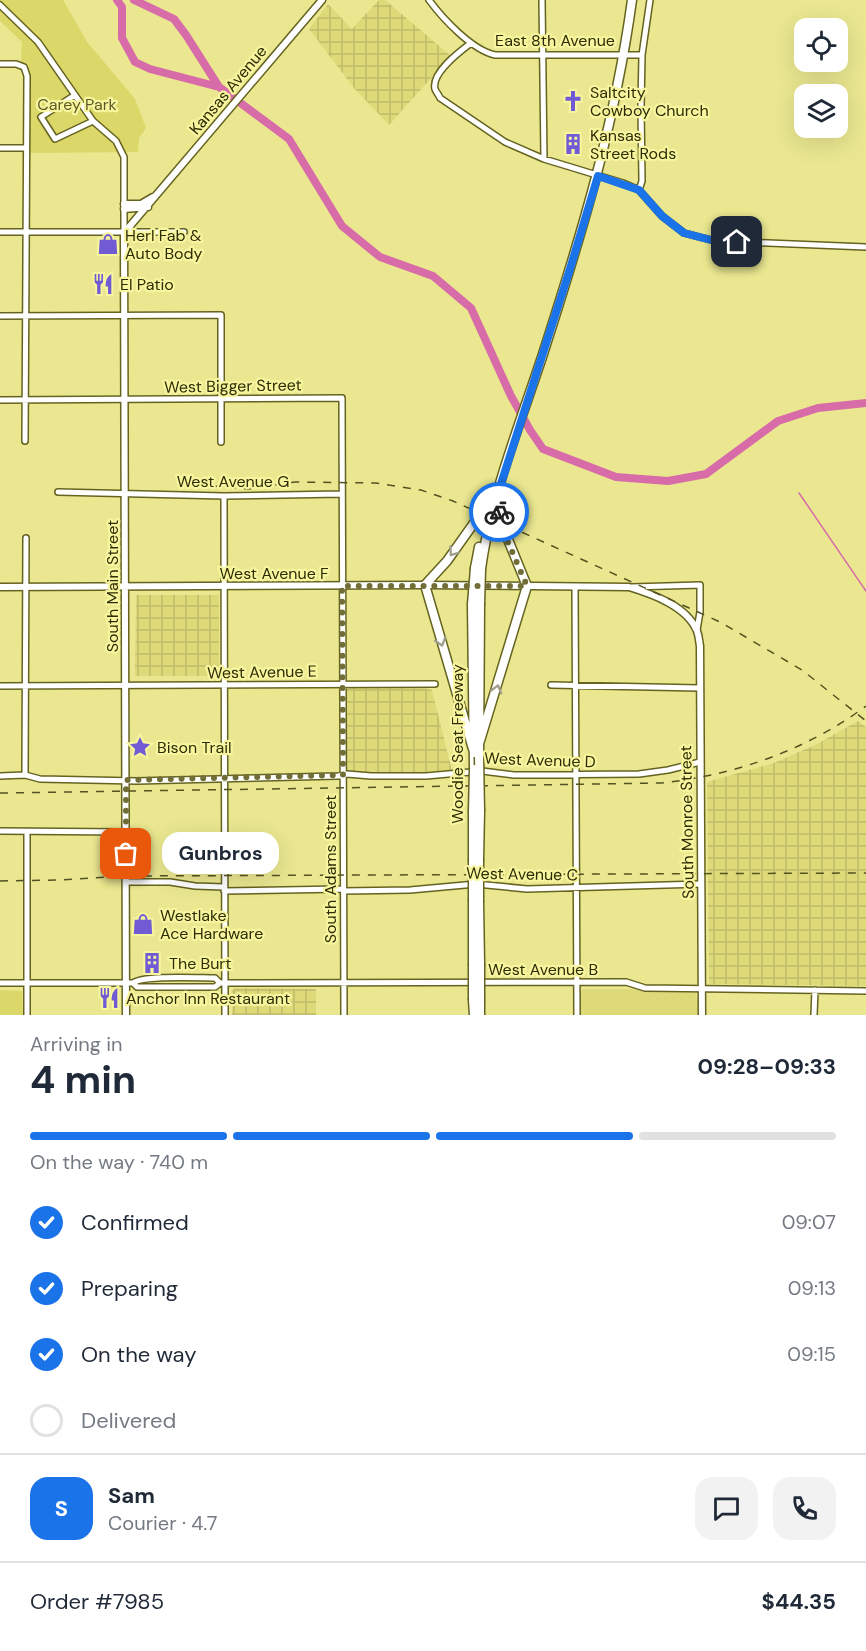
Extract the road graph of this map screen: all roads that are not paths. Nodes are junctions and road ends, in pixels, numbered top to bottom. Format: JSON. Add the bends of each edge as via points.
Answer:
{"nodes":[{"id":1,"x":322,"y":0,"type":"edge"},
{"id":2,"x":429,"y":0,"type":"edge"},
{"id":3,"x":542,"y":0,"type":"edge"},
{"id":4,"x":632,"y":0,"type":"edge"},
{"id":5,"x":650,"y":0,"type":"edge"},
{"id":6,"x":0,"y":4,"type":"edge"},
{"id":7,"x":471,"y":43,"type":"junction"},
{"id":8,"x":542,"y":54,"type":"junction"},
{"id":9,"x":624,"y":54,"type":"junction"},
{"id":10,"x":642,"y":55,"type":"junction"},
{"id":11,"x":0,"y":64,"type":"edge"},
{"id":12,"x":75,"y":95,"type":"junction"},
{"id":13,"x":93,"y":121,"type":"junction"},
{"id":14,"x":0,"y":148,"type":"edge"},
{"id":15,"x":25,"y":148,"type":"junction"},
{"id":16,"x":544,"y":159,"type":"junction"},
{"id":17,"x":598,"y":176,"type":"junction"},
{"id":18,"x":639,"y":190,"type":"junction"},
{"id":19,"x":154,"y":197,"type":"junction"},
{"id":20,"x":124,"y":206,"type":"junction"},
{"id":21,"x":148,"y":207,"type":"junction"},
{"id":22,"x":0,"y":232,"type":"edge"},
{"id":23,"x":26,"y":232,"type":"junction"},
{"id":24,"x":124,"y":232,"type":"junction"},
{"id":25,"x":184,"y":232,"type":"dead end"},
{"id":26,"x":866,"y":247,"type":"edge"},
{"id":27,"x":0,"y":316,"type":"edge"},
{"id":28,"x":26,"y":316,"type":"junction"},
{"id":29,"x":124,"y":316,"type":"junction"},
{"id":30,"x":342,"y":398,"type":"joint"},
{"id":31,"x":222,"y":399,"type":"junction"},
{"id":32,"x":0,"y":400,"type":"edge"},
{"id":33,"x":26,"y":400,"type":"junction"},
{"id":34,"x":125,"y":400,"type":"junction"},
{"id":35,"x":25,"y":441,"type":"dead end"},
{"id":36,"x":221,"y":442,"type":"dead end"},
{"id":37,"x":501,"y":483,"type":"junction"},
{"id":38,"x":58,"y":492,"type":"dead end"},
{"id":39,"x":125,"y":493,"type":"junction"},
{"id":40,"x":341,"y":494,"type":"junction"},
{"id":41,"x":224,"y":496,"type":"junction"},
{"id":42,"x":26,"y":538,"type":"dead end"},
{"id":43,"x":425,"y":585,"type":"junction"},
{"id":44,"x":342,"y":586,"type":"junction"},
{"id":45,"x":527,"y":586,"type":"junction"},
{"id":46,"x":0,"y":587,"type":"edge"},
{"id":47,"x":125,"y":587,"type":"junction"},
{"id":48,"x":224,"y":587,"type":"junction"},
{"id":49,"x":575,"y":587,"type":"junction"},
{"id":50,"x":628,"y":587,"type":"junction"},
{"id":51,"x":27,"y":588,"type":"junction"},
{"id":52,"x":697,"y":630,"type":"junction"},
{"id":53,"x":343,"y":684,"type":"junction"},
{"id":54,"x":435,"y":684,"type":"dead end"},
{"id":55,"x":551,"y":685,"type":"dead end"},
{"id":56,"x":576,"y":685,"type":"junction"},
{"id":57,"x":27,"y":686,"type":"junction"},
{"id":58,"x":126,"y":686,"type":"junction"},
{"id":59,"x":224,"y":686,"type":"junction"},
{"id":60,"x":0,"y":687,"type":"edge"},
{"id":61,"x":699,"y":688,"type":"junction"},
{"id":62,"x":476,"y":752,"type":"junction"},
{"id":63,"x":700,"y":762,"type":"junction"},
{"id":64,"x":25,"y":775,"type":"junction"},
{"id":65,"x":343,"y":775,"type":"junction"},
{"id":66,"x":576,"y":775,"type":"junction"},
{"id":67,"x":0,"y":776,"type":"edge"},
{"id":68,"x":224,"y":779,"type":"junction"},
{"id":69,"x":126,"y":780,"type":"junction"},
{"id":70,"x":0,"y":831,"type":"edge"},
{"id":71,"x":27,"y":832,"type":"junction"},
{"id":72,"x":126,"y":832,"type":"junction"},
{"id":73,"x":126,"y":882,"type":"junction"},
{"id":74,"x":701,"y":884,"type":"junction"},
{"id":75,"x":224,"y":889,"type":"junction"},
{"id":76,"x":576,"y":889,"type":"junction"},
{"id":77,"x":343,"y":890,"type":"junction"},
{"id":78,"x":344,"y":982,"type":"junction"},
{"id":79,"x":577,"y":982,"type":"junction"},
{"id":80,"x":0,"y":983,"type":"edge"},
{"id":81,"x":27,"y":983,"type":"junction"},
{"id":82,"x":129,"y":983,"type":"junction"},
{"id":83,"x":222,"y":983,"type":"junction"},
{"id":84,"x":702,"y":988,"type":"junction"},
{"id":85,"x":815,"y":990,"type":"junction"},
{"id":86,"x":866,"y":991,"type":"edge"},
{"id":87,"x":475,"y":1006,"type":"edge"},
{"id":88,"x":27,"y":1015,"type":"edge"},
{"id":89,"x":126,"y":1015,"type":"edge"},
{"id":90,"x":225,"y":1015,"type":"edge"},
{"id":91,"x":344,"y":1015,"type":"edge"},
{"id":92,"x":481,"y":1015,"type":"edge"},
{"id":93,"x":577,"y":1015,"type":"edge"},
{"id":94,"x":702,"y":1015,"type":"edge"},
{"id":95,"x":814,"y":1015,"type":"edge"}],
"edges":[{"from":1,"to":19,"type":"street","name":"Kansas Avenue"},
{"from":2,"to":7,"type":"street","name":"East 8th Avenue"},
{"from":3,"to":8,"type":"street"},
{"from":4,"to":9,"type":"main road","name":"Woodie Seat Freeway"},
{"from":5,"to":10,"type":"street"},
{"from":6,"to":12,"type":"street","via":[[38,42]]},
{"from":7,"to":8,"type":"street","name":"East 8th Avenue","via":[[495,55]]},
{"from":7,"to":16,"type":"street","via":[[436,77],[435,88],[440,98],[505,142]]},
{"from":8,"to":9,"type":"street","name":"East 8th Avenue"},
{"from":8,"to":16,"type":"street"},
{"from":9,"to":10,"type":"street","name":"East 8th Avenue"},
{"from":9,"to":17,"type":"main road","name":"Woodie Seat Freeway"},
{"from":10,"to":18,"type":"street"},
{"from":11,"to":15,"type":"street","via":[[24,67],[27,76]]},
{"from":12,"to":13,"type":"street"},
{"from":12,"to":13,"type":"street","via":[[41,117],[55,138]]},
{"from":13,"to":20,"type":"street","name":"South Main Street","via":[[116,141],[124,157]]},
{"from":14,"to":15,"type":"street"},
{"from":15,"to":23,"type":"street"},
{"from":16,"to":17,"type":"street"},
{"from":17,"to":18,"type":"street"},
{"from":17,"to":37,"type":"main road","name":"Woodie Seat Freeway"},
{"from":18,"to":26,"type":"street","via":[[674,226],[698,238]]},
{"from":19,"to":20,"type":"street"},
{"from":19,"to":21,"type":"street","name":"Kansas Avenue"},
{"from":20,"to":21,"type":"street"},
{"from":20,"to":24,"type":"street","name":"South Main Street"},
{"from":21,"to":24,"type":"street","name":"Kansas Avenue"},
{"from":22,"to":23,"type":"street"},
{"from":23,"to":24,"type":"street"},
{"from":23,"to":28,"type":"street"},
{"from":24,"to":25,"type":"street"},
{"from":24,"to":29,"type":"street","name":"South Main Street"},
{"from":27,"to":28,"type":"street"},
{"from":28,"to":29,"type":"street"},
{"from":28,"to":33,"type":"street"},
{"from":29,"to":31,"type":"street","via":[[221,315]]},
{"from":29,"to":34,"type":"street","name":"South Main Street"},
{"from":30,"to":31,"type":"street","name":"West Bigger Street"},
{"from":30,"to":40,"type":"street","name":"South Adams Street"},
{"from":31,"to":34,"type":"street","name":"West Bigger Street"},
{"from":31,"to":36,"type":"street"},
{"from":32,"to":33,"type":"street","name":"West Bigger Street"},
{"from":33,"to":34,"type":"street","name":"West Bigger Street"},
{"from":33,"to":35,"type":"street"},
{"from":34,"to":39,"type":"street","name":"South Main Street"},
{"from":37,"to":43,"type":"main road","one_way":true,"via":[[447,561]]},
{"from":37,"to":45,"type":"main road","via":[[500,520]]},
{"from":37,"to":62,"type":"main road","name":"Woodie Seat Freeway","bridge":true,"via":[[480,538]]},
{"from":38,"to":39,"type":"street","name":"West Avenue G"},
{"from":39,"to":41,"type":"street","name":"West Avenue G"},
{"from":39,"to":47,"type":"street","name":"South Main Street"},
{"from":40,"to":41,"type":"street","name":"West Avenue G"},
{"from":40,"to":44,"type":"street","name":"South Adams Street"},
{"from":41,"to":48,"type":"street"},
{"from":42,"to":51,"type":"street"},
{"from":43,"to":44,"type":"street","name":"West Avenue F"},
{"from":43,"to":45,"type":"street","name":"West Avenue F"},
{"from":43,"to":62,"type":"main road","one_way":true},
{"from":44,"to":48,"type":"street","name":"West Avenue F"},
{"from":44,"to":53,"type":"street","name":"South Adams Street"},
{"from":45,"to":49,"type":"street","name":"West Avenue F"},
{"from":62,"to":45,"type":"main road","one_way":true},
{"from":46,"to":51,"type":"street","name":"West Avenue F"},
{"from":47,"to":48,"type":"street","name":"West Avenue F"},
{"from":47,"to":51,"type":"street","name":"West Avenue F"},
{"from":47,"to":58,"type":"street","name":"South Main Street"},
{"from":48,"to":59,"type":"street"},
{"from":49,"to":50,"type":"street","name":"West Avenue F"},
{"from":49,"to":56,"type":"street"},
{"from":50,"to":52,"type":"street","name":"West Avenue F","via":[[670,604]]},
{"from":50,"to":52,"type":"street","via":[[700,585]]},
{"from":51,"to":57,"type":"street"},
{"from":52,"to":61,"type":"street","name":"South Monroe Street"},
{"from":53,"to":54,"type":"street","name":"West Avenue E"},
{"from":53,"to":59,"type":"street","name":"West Avenue E"},
{"from":53,"to":65,"type":"street","name":"South Adams Street"},
{"from":55,"to":56,"type":"street"},
{"from":56,"to":61,"type":"street"},
{"from":56,"to":66,"type":"street"},
{"from":57,"to":58,"type":"street","name":"West Avenue E"},
{"from":57,"to":60,"type":"street","name":"West Avenue E"},
{"from":57,"to":64,"type":"street"},
{"from":58,"to":59,"type":"street","name":"West Avenue E"},
{"from":58,"to":69,"type":"street","name":"South Main Street"},
{"from":59,"to":68,"type":"street"},
{"from":61,"to":63,"type":"street","name":"South Monroe Street"},
{"from":62,"to":87,"type":"main road","name":"Woodie Seat Freeway","bridge":true},
{"from":63,"to":66,"type":"street","name":"West Avenue D","via":[[639,774]]},
{"from":63,"to":74,"type":"street","name":"South Monroe Street"},
{"from":64,"to":67,"type":"street","name":"West Avenue D"},
{"from":64,"to":69,"type":"street","name":"West Avenue D","via":[[40,779]]},
{"from":65,"to":66,"type":"street","name":"West Avenue D","via":[[426,776],[482,771]]},
{"from":65,"to":68,"type":"street","name":"West Avenue D"},
{"from":65,"to":77,"type":"street","name":"South Adams Street"},
{"from":66,"to":76,"type":"street"},
{"from":68,"to":69,"type":"street","name":"West Avenue D"},
{"from":68,"to":75,"type":"street"},
{"from":69,"to":72,"type":"street","name":"South Main Street"},
{"from":70,"to":71,"type":"street"},
{"from":71,"to":72,"type":"street"},
{"from":71,"to":81,"type":"street"},
{"from":72,"to":73,"type":"street","name":"South Main Street"},
{"from":73,"to":75,"type":"street","name":"West Avenue C","via":[[170,882]]},
{"from":73,"to":82,"type":"street","name":"South Main Street"},
{"from":74,"to":76,"type":"street","name":"West Avenue C"},
{"from":74,"to":84,"type":"street","name":"South Monroe Street"},
{"from":75,"to":77,"type":"street","name":"West Avenue C"},
{"from":75,"to":83,"type":"street"},
{"from":76,"to":77,"type":"street","name":"West Avenue C","via":[[476,884],[410,890]]},
{"from":76,"to":79,"type":"street"},
{"from":77,"to":78,"type":"street","name":"South Adams Street"},
{"from":78,"to":79,"type":"street","name":"West Avenue B"},
{"from":78,"to":83,"type":"street","name":"West Avenue B"},
{"from":78,"to":91,"type":"street","name":"South Adams Street"},
{"from":79,"to":84,"type":"street","name":"West Avenue B"},
{"from":79,"to":93,"type":"street"},
{"from":80,"to":81,"type":"street","name":"West Avenue B"},
{"from":81,"to":82,"type":"street","name":"West Avenue B"},
{"from":81,"to":88,"type":"street"},
{"from":82,"to":83,"type":"street","name":"West Avenue B","via":[[137,987],[215,987]]},
{"from":82,"to":89,"type":"street","name":"South Main Street"},
{"from":83,"to":90,"type":"street"},
{"from":84,"to":85,"type":"street","name":"West Avenue B"},
{"from":84,"to":94,"type":"street","name":"South Monroe Street"},
{"from":85,"to":86,"type":"street","name":"West Avenue B"},
{"from":85,"to":95,"type":"street"},
{"from":87,"to":92,"type":"main road","name":"Woodie Seat Freeway"}]}
